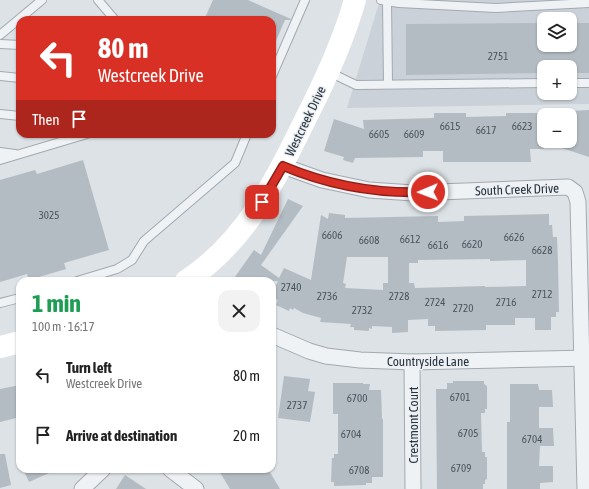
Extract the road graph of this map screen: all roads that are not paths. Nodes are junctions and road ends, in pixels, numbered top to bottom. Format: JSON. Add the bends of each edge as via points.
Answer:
{"nodes":[{"id":1,"x":42,"y":0,"type":"edge"},
{"id":2,"x":98,"y":0,"type":"edge"},
{"id":3,"x":305,"y":0,"type":"edge"},
{"id":4,"x":352,"y":1,"type":"edge"},
{"id":5,"x":384,"y":1,"type":"edge"},
{"id":6,"x":584,"y":2,"type":"edge"},
{"id":7,"x":437,"y":3,"type":"edge"},
{"id":8,"x":23,"y":16,"type":"edge"},
{"id":9,"x":112,"y":16,"type":"edge"},
{"id":10,"x":16,"y":22,"type":"edge"},
{"id":11,"x":0,"y":35,"type":"edge"},
{"id":12,"x":0,"y":44,"type":"edge"},
{"id":13,"x":16,"y":45,"type":"edge"},
{"id":14,"x":276,"y":67,"type":"edge"},
{"id":15,"x":328,"y":72,"type":"junction"},
{"id":16,"x":0,"y":76,"type":"edge"},
{"id":17,"x":16,"y":78,"type":"edge"},
{"id":18,"x":537,"y":83,"type":"edge"},
{"id":19,"x":577,"y":83,"type":"edge"},
{"id":20,"x":589,"y":83,"type":"edge"},
{"id":21,"x":388,"y":84,"type":"junction"},
{"id":22,"x":0,"y":114,"type":"edge"},
{"id":23,"x":16,"y":116,"type":"edge"},
{"id":24,"x":73,"y":138,"type":"edge"},
{"id":25,"x":245,"y":138,"type":"edge"},
{"id":26,"x":0,"y":152,"type":"edge"},
{"id":27,"x":19,"y":154,"type":"junction"},
{"id":28,"x":0,"y":160,"type":"edge"},
{"id":29,"x":283,"y":166,"type":"junction"},
{"id":30,"x":90,"y":277,"type":"edge"},
{"id":31,"x":194,"y":277,"type":"edge"},
{"id":32,"x":16,"y":299,"type":"edge"},
{"id":33,"x":0,"y":304,"type":"edge"},
{"id":34,"x":276,"y":337,"type":"edge"},
{"id":35,"x":16,"y":343,"type":"edge"},
{"id":36,"x":0,"y":347,"type":"edge"},
{"id":37,"x":585,"y":358,"type":"edge"},
{"id":38,"x":412,"y":362,"type":"junction"},
{"id":39,"x":99,"y":473,"type":"edge"},
{"id":40,"x":175,"y":473,"type":"edge"},
{"id":41,"x":82,"y":489,"type":"edge"},
{"id":42,"x":196,"y":489,"type":"edge"},
{"id":43,"x":414,"y":489,"type":"edge"},
{"id":44,"x":585,"y":489,"type":"edge"}],
"edges":[{"from":1,"to":8,"type":"lane"},
{"from":2,"to":9,"type":"lane"},
{"from":3,"to":14,"type":"lane"},
{"from":4,"to":15,"type":"street","name":"Westcreek Drive","via":[[347,26]]},
{"from":5,"to":7,"type":"lane"},
{"from":5,"to":21,"type":"lane"},
{"from":6,"to":7,"type":"lane","via":[[496,8]]},
{"from":10,"to":11,"type":"lane"},
{"from":12,"to":13,"type":"lane"},
{"from":15,"to":21,"type":"lane","via":[[356,84]]},
{"from":15,"to":29,"type":"street","name":"Westcreek Drive"},
{"from":16,"to":17,"type":"lane"},
{"from":18,"to":21,"type":"lane"},
{"from":19,"to":20,"type":"lane"},
{"from":22,"to":23,"type":"lane"},
{"from":24,"to":27,"type":"lane"},
{"from":25,"to":30,"type":"lane","via":[[235,163],[144,242],[132,260],[117,269]]},
{"from":26,"to":27,"type":"lane"},
{"from":27,"to":28,"type":"lane"},
{"from":29,"to":31,"type":"street","name":"Westcreek Drive","via":[[246,226]]},
{"from":29,"to":37,"type":"street","name":"South Creek Drive","via":[[322,180],[369,190],[413,193],[568,187],[575,192],[578,202]]},
{"from":32,"to":33,"type":"lane"},
{"from":34,"to":38,"type":"street","name":"Countryside Lane","via":[[326,356]]},
{"from":35,"to":36,"type":"street"},
{"from":37,"to":38,"type":"street","name":"Countryside Lane"},
{"from":37,"to":44,"type":"street","name":"South Creek Drive"},
{"from":38,"to":43,"type":"street","name":"Crestmont Court"},
{"from":39,"to":41,"type":"street"},
{"from":40,"to":42,"type":"street"}]}
